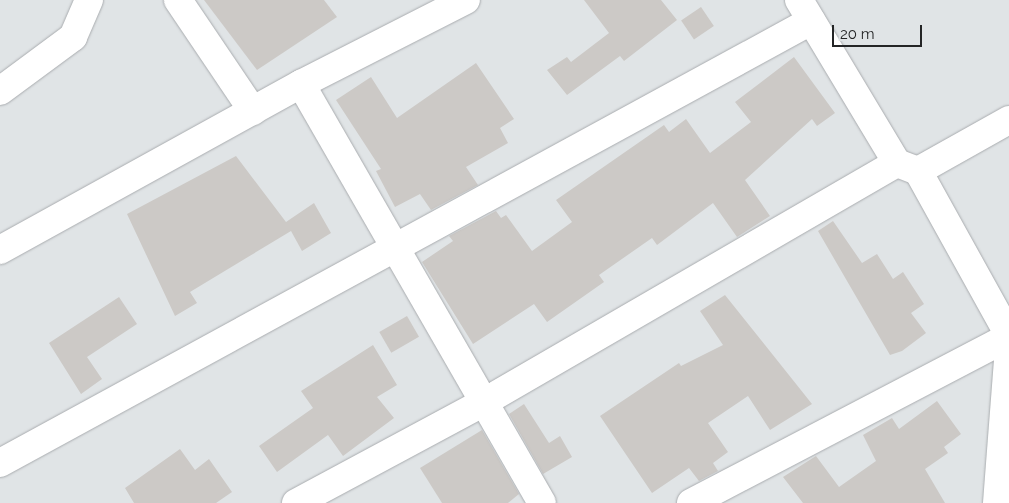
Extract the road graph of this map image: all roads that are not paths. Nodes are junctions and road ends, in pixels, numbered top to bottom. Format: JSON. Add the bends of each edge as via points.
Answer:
{"nodes":[{"id":1,"x":90,"y":0,"type":"edge"},
{"id":2,"x":178,"y":0,"type":"edge"},
{"id":3,"x":466,"y":0,"type":"edge"},
{"id":4,"x":805,"y":11,"type":"edge"},
{"id":5,"x":301,"y":84,"type":"junction"},
{"id":6,"x":0,"y":91,"type":"edge"},
{"id":7,"x":253,"y":111,"type":"junction"},
{"id":8,"x":1009,"y":120,"type":"edge"},
{"id":9,"x":908,"y":167,"type":"junction"},
{"id":10,"x":394,"y":246,"type":"junction"},
{"id":11,"x":0,"y":250,"type":"edge"},
{"id":12,"x":1009,"y":336,"type":"edge"},
{"id":13,"x":1009,"y":347,"type":"edge"},
{"id":14,"x":486,"y":401,"type":"junction"},
{"id":15,"x":0,"y":463,"type":"edge"},
{"id":16,"x":296,"y":503,"type":"edge"},
{"id":17,"x":542,"y":503,"type":"edge"},
{"id":18,"x":691,"y":503,"type":"edge"},
{"id":19,"x":997,"y":503,"type":"edge"}],
"edges":[{"from":1,"to":6,"type":"street","via":[[73,37]]},
{"from":2,"to":7,"type":"street"},
{"from":3,"to":5,"type":"street"},
{"from":4,"to":9,"type":"street"},
{"from":4,"to":10,"type":"street"},
{"from":5,"to":7,"type":"street"},
{"from":5,"to":10,"type":"street"},
{"from":7,"to":11,"type":"street"},
{"from":8,"to":9,"type":"street"},
{"from":9,"to":12,"type":"street"},
{"from":9,"to":14,"type":"street"},
{"from":10,"to":14,"type":"street"},
{"from":10,"to":15,"type":"street"},
{"from":12,"to":18,"type":"street"},
{"from":13,"to":19,"type":"street"},
{"from":14,"to":16,"type":"street"},
{"from":14,"to":17,"type":"street"}]}
